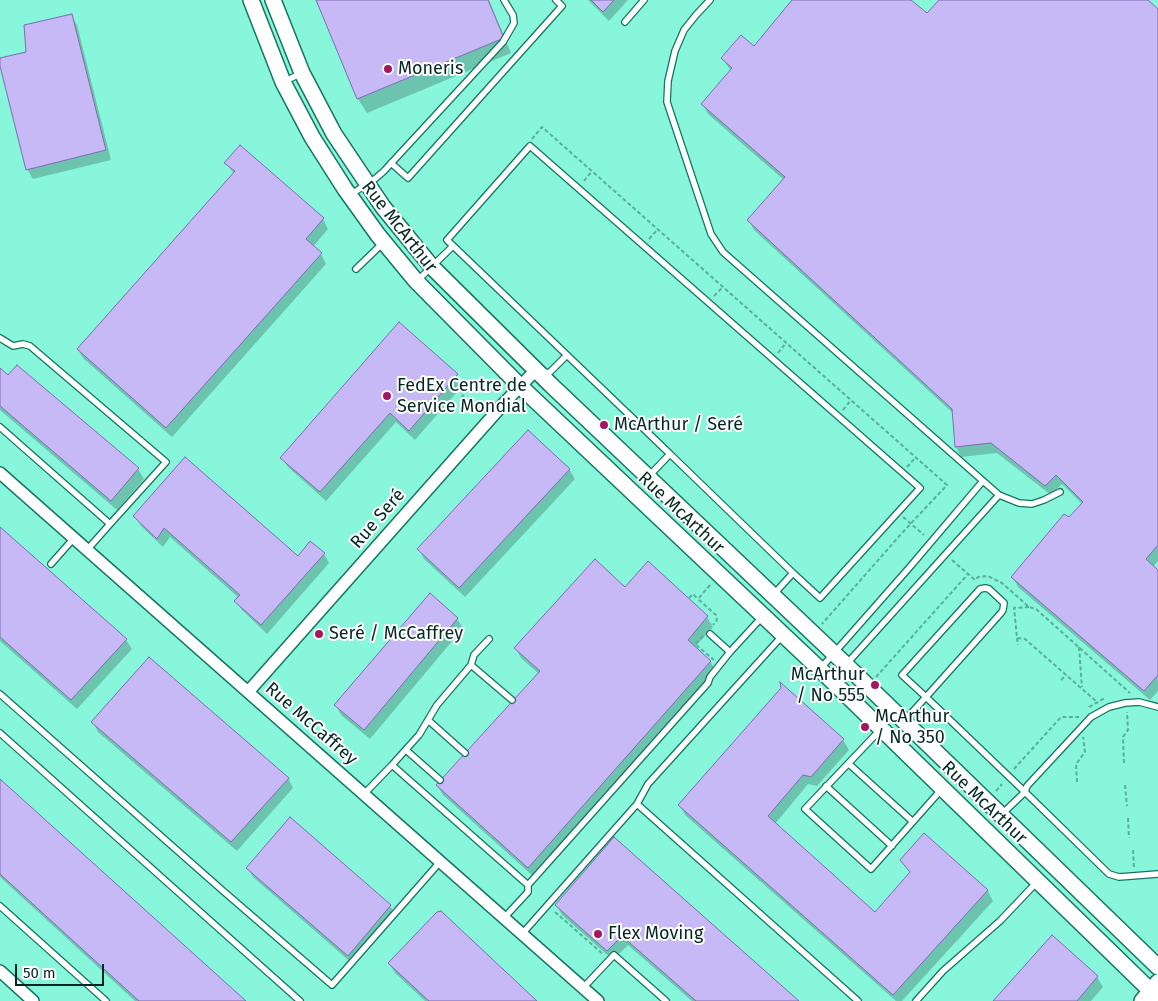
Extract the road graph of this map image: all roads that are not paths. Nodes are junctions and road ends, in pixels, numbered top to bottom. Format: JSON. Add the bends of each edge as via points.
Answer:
{"nodes":[{"id":1,"x":251,"y":0,"type":"edge"},
{"id":2,"x":273,"y":0,"type":"edge"},
{"id":3,"x":504,"y":0,"type":"edge"},
{"id":4,"x":556,"y":0,"type":"edge"},
{"id":5,"x":644,"y":0,"type":"edge"},
{"id":6,"x":710,"y":0,"type":"edge"},
{"id":7,"x":625,"y":22,"type":"dead end"},
{"id":8,"x":302,"y":73,"type":"junction"},
{"id":9,"x":283,"y":82,"type":"junction"},
{"id":10,"x":391,"y":164,"type":"junction"},
{"id":11,"x":366,"y":184,"type":"junction"},
{"id":12,"x":350,"y":195,"type":"junction"},
{"id":13,"x":384,"y":242,"type":"junction"},
{"id":14,"x":452,"y":246,"type":"junction"},
{"id":15,"x":432,"y":268,"type":"junction"},
{"id":16,"x":356,"y":269,"type":"dead end"},
{"id":17,"x":416,"y":281,"type":"junction"},
{"id":18,"x":0,"y":338,"type":"edge"},
{"id":19,"x":567,"y":356,"type":"junction"},
{"id":20,"x":536,"y":370,"type":"junction"},
{"id":21,"x":520,"y":386,"type":"junction"},
{"id":22,"x":0,"y":427,"type":"edge"},
{"id":23,"x":670,"y":454,"type":"junction"},
{"id":24,"x":0,"y":473,"type":"edge"},
{"id":25,"x":648,"y":477,"type":"junction"},
{"id":26,"x":982,"y":482,"type":"junction"},
{"id":27,"x":1060,"y":492,"type":"dead end"},
{"id":28,"x":999,"y":495,"type":"junction"},
{"id":29,"x":110,"y":524,"type":"junction"},
{"id":30,"x":74,"y":538,"type":"junction"},
{"id":31,"x":87,"y":550,"type":"junction"},
{"id":32,"x":51,"y":564,"type":"dead end"},
{"id":33,"x":794,"y":573,"type":"junction"},
{"id":34,"x":773,"y":596,"type":"junction"},
{"id":35,"x":763,"y":616,"type":"junction"},
{"id":36,"x":708,"y":633,"type":"road end"},
{"id":37,"x":783,"y":635,"type":"junction"},
{"id":38,"x":489,"y":639,"type":"dead end"},
{"id":39,"x":730,"y":652,"type":"junction"},
{"id":40,"x":833,"y":653,"type":"junction"},
{"id":41,"x":471,"y":665,"type":"junction"},
{"id":42,"x":846,"y":665,"type":"junction"},
{"id":43,"x":819,"y":669,"type":"junction"},
{"id":44,"x":831,"y":681,"type":"junction"},
{"id":45,"x":248,"y":692,"type":"junction"},
{"id":46,"x":0,"y":694,"type":"edge"},
{"id":47,"x":926,"y":697,"type":"junction"},
{"id":48,"x":512,"y":700,"type":"dead end"},
{"id":49,"x":1158,"y":707,"type":"edge"},
{"id":50,"x":428,"y":720,"type":"junction"},
{"id":51,"x":904,"y":722,"type":"junction"},
{"id":52,"x":881,"y":729,"type":"junction"},
{"id":53,"x":0,"y":733,"type":"edge"},
{"id":54,"x":406,"y":750,"type":"junction"},
{"id":55,"x":464,"y":753,"type":"dead end"},
{"id":56,"x":849,"y":764,"type":"junction"},
{"id":57,"x":392,"y":765,"type":"junction"},
{"id":58,"x":440,"y":780,"type":"dead end"},
{"id":59,"x":826,"y":786,"type":"junction"},
{"id":60,"x":942,"y":789,"type":"junction"},
{"id":61,"x":1025,"y":792,"type":"junction"},
{"id":62,"x":364,"y":794,"type":"junction"},
{"id":63,"x":637,"y":804,"type":"junction"},
{"id":64,"x":1000,"y":816,"type":"junction"},
{"id":65,"x":912,"y":821,"type":"junction"},
{"id":66,"x":892,"y":846,"type":"junction"},
{"id":67,"x":440,"y":862,"type":"junction"},
{"id":68,"x":1158,"y":874,"type":"edge"},
{"id":69,"x":1038,"y":881,"type":"junction"},
{"id":70,"x":528,"y":885,"type":"junction"},
{"id":71,"x":0,"y":906,"type":"edge"},
{"id":72,"x":504,"y":918,"type":"junction"},
{"id":73,"x":522,"y":934,"type":"junction"},
{"id":74,"x":1158,"y":967,"type":"edge"},
{"id":75,"x":0,"y":972,"type":"edge"},
{"id":76,"x":583,"y":988,"type":"junction"},
{"id":77,"x":1152,"y":993,"type":"edge"},
{"id":78,"x":33,"y":1001,"type":"edge"},
{"id":79,"x":106,"y":1001,"type":"edge"},
{"id":80,"x":300,"y":1001,"type":"edge"},
{"id":81,"x":598,"y":1001,"type":"edge"},
{"id":82,"x":666,"y":1001,"type":"edge"},
{"id":83,"x":858,"y":1001,"type":"edge"},
{"id":84,"x":916,"y":1001,"type":"edge"}],
"edges":[{"from":1,"to":9,"type":"street","name":"Rue McArthur"},
{"from":2,"to":8,"type":"street","name":"Rue McArthur"},
{"from":3,"to":10,"type":"lane","via":[[514,19],[508,34]]},
{"from":4,"to":10,"type":"lane","via":[[562,6],[408,178]]},
{"from":5,"to":7,"type":"lane"},
{"from":6,"to":26,"type":"lane","via":[[684,30],[675,51],[667,102],[712,234],[723,252]]},
{"from":8,"to":9,"type":"lane"},
{"from":8,"to":11,"type":"street","name":"Rue McArthur","via":[[334,134]]},
{"from":9,"to":12,"type":"street","name":"Rue McArthur","via":[[312,137]]},
{"from":10,"to":11,"type":"lane"},
{"from":11,"to":12,"type":"lane"},
{"from":11,"to":15,"type":"street","name":"Rue McArthur"},
{"from":12,"to":13,"type":"street","name":"Rue McArthur"},
{"from":13,"to":16,"type":"lane"},
{"from":13,"to":17,"type":"street","name":"Rue McArthur"},
{"from":14,"to":15,"type":"lane"},
{"from":14,"to":19,"type":"lane"},
{"from":14,"to":33,"type":"lane","via":[[447,240],[530,146],[920,488],[820,598]]},
{"from":15,"to":17,"type":"lane"},
{"from":15,"to":20,"type":"street","name":"Rue McArthur"},
{"from":17,"to":21,"type":"street","name":"Rue McArthur"},
{"from":18,"to":29,"type":"lane","via":[[12,346],[30,346],[166,462]]},
{"from":19,"to":20,"type":"lane","via":[[549,373]]},
{"from":19,"to":23,"type":"lane"},
{"from":20,"to":21,"type":"street","name":"Rue Seré"},
{"from":20,"to":25,"type":"street","name":"Rue McArthur"},
{"from":21,"to":35,"type":"street","name":"Rue McArthur"},
{"from":21,"to":45,"type":"street","name":"Rue Seré"},
{"from":22,"to":29,"type":"lane"},
{"from":23,"to":25,"type":"lane"},
{"from":23,"to":33,"type":"lane"},
{"from":24,"to":30,"type":"street","name":"Rue McCaffrey"},
{"from":25,"to":34,"type":"street","name":"Rue McArthur"},
{"from":26,"to":28,"type":"lane"},
{"from":26,"to":40,"type":"lane"},
{"from":27,"to":28,"type":"lane","via":[[1032,504]]},
{"from":28,"to":42,"type":"lane"},
{"from":29,"to":31,"type":"lane"},
{"from":30,"to":31,"type":"street","name":"Rue McCaffrey"},
{"from":30,"to":32,"type":"lane"},
{"from":31,"to":45,"type":"street","name":"Rue McCaffrey"},
{"from":33,"to":34,"type":"lane"},
{"from":34,"to":40,"type":"street","name":"Rue McArthur"},
{"from":35,"to":37,"type":"street","name":"Rue McArthur"},
{"from":35,"to":39,"type":"lane"},
{"from":36,"to":39,"type":"lane"},
{"from":37,"to":43,"type":"street","name":"Rue McArthur"},
{"from":37,"to":63,"type":"lane","via":[[648,784]]},
{"from":38,"to":41,"type":"lane","via":[[474,655]]},
{"from":39,"to":70,"type":"lane","via":[[708,683]]},
{"from":40,"to":42,"type":"street","name":"Rue McArthur"},
{"from":40,"to":43,"type":"lane"},
{"from":41,"to":48,"type":"lane"},
{"from":41,"to":50,"type":"lane","via":[[437,704]]},
{"from":42,"to":44,"type":"lane"},
{"from":42,"to":51,"type":"street","name":"Rue McArthur"},
{"from":43,"to":44,"type":"street","name":"Rue McArthur"},
{"from":44,"to":52,"type":"street","name":"Rue McArthur"},
{"from":45,"to":62,"type":"street","name":"Rue McCaffrey"},
{"from":46,"to":67,"type":"lane","via":[[332,985]]},
{"from":47,"to":47,"type":"lane","via":[[902,675],[980,589],[989,589],[1004,603],[1003,610]]},
{"from":47,"to":51,"type":"lane"},
{"from":47,"to":61,"type":"lane"},
{"from":49,"to":61,"type":"lane","via":[[1139,702],[1117,704],[1099,711],[1027,786]]},
{"from":50,"to":54,"type":"lane"},
{"from":50,"to":55,"type":"lane"},
{"from":51,"to":64,"type":"street","name":"Rue McArthur"},
{"from":52,"to":56,"type":"lane"},
{"from":52,"to":60,"type":"street","name":"Rue McArthur"},
{"from":53,"to":80,"type":"lane"},
{"from":54,"to":57,"type":"lane"},
{"from":54,"to":58,"type":"lane"},
{"from":56,"to":59,"type":"lane"},
{"from":56,"to":65,"type":"lane"},
{"from":57,"to":62,"type":"lane"},
{"from":57,"to":70,"type":"lane"},
{"from":59,"to":66,"type":"lane"},
{"from":59,"to":66,"type":"lane","via":[[805,809],[871,868]]},
{"from":60,"to":65,"type":"lane"},
{"from":60,"to":69,"type":"street","name":"Rue McArthur"},
{"from":61,"to":64,"type":"lane"},
{"from":61,"to":68,"type":"lane","via":[[1109,874],[1119,877]]},
{"from":62,"to":67,"type":"street","name":"Rue McCaffrey"},
{"from":63,"to":73,"type":"lane"},
{"from":63,"to":83,"type":"lane"},
{"from":64,"to":74,"type":"street","name":"Rue McArthur"},
{"from":65,"to":66,"type":"lane"},
{"from":67,"to":72,"type":"street","name":"Rue McCaffrey"},
{"from":69,"to":77,"type":"street","name":"Rue McArthur"},
{"from":69,"to":84,"type":"lane"},
{"from":70,"to":72,"type":"lane","via":[[528,892]]},
{"from":71,"to":79,"type":"lane"},
{"from":72,"to":73,"type":"street","name":"Rue McCaffrey"},
{"from":73,"to":76,"type":"street","name":"Rue McCaffrey"},
{"from":75,"to":78,"type":"street"},
{"from":76,"to":81,"type":"street","name":"Rue McCaffrey"},
{"from":76,"to":82,"type":"lane","via":[[614,955]]}]}
